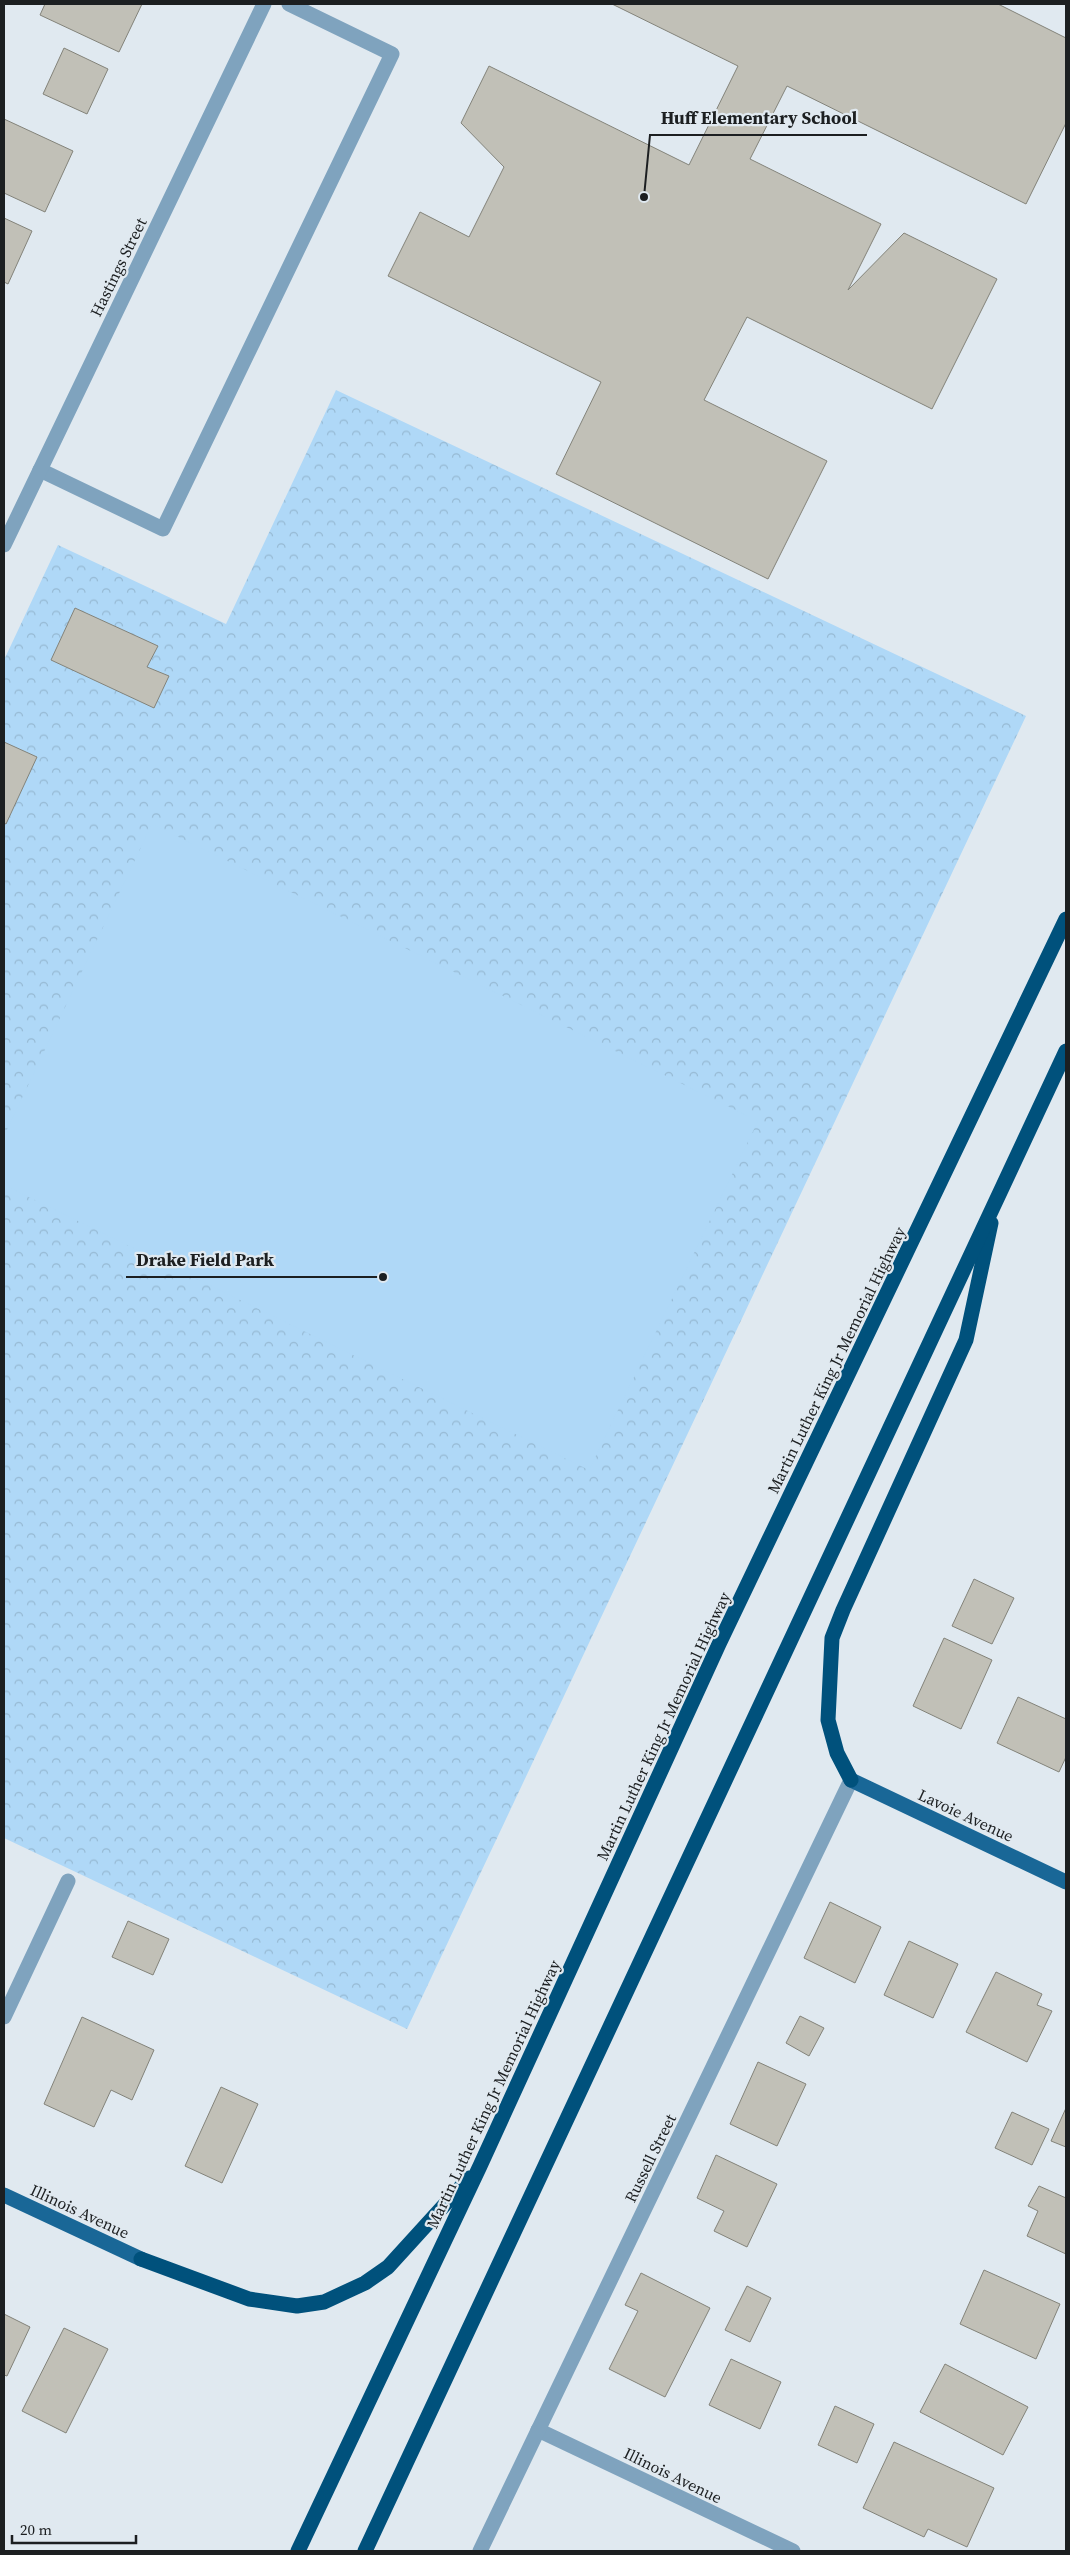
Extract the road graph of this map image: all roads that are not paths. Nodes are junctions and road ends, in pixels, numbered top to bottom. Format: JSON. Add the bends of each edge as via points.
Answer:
{"nodes":[{"id":1,"x":264,"y":4,"type":"edge"},
{"id":2,"x":289,"y":4,"type":"edge"},
{"id":3,"x":40,"y":470,"type":"junction"},
{"id":4,"x":5,"y":540,"type":"edge"},
{"id":5,"x":1066,"y":919,"type":"edge"},
{"id":6,"x":1066,"y":1051,"type":"edge"},
{"id":7,"x":997,"y":1197,"type":"junction"},
{"id":8,"x":851,"y":1780,"type":"junction"},
{"id":9,"x":68,"y":1881,"type":"dead end"},
{"id":10,"x":1066,"y":1882,"type":"edge"},
{"id":11,"x":4,"y":2017,"type":"edge"},
{"id":12,"x":480,"y":2166,"type":"junction"},
{"id":13,"x":4,"y":2195,"type":"edge"},
{"id":14,"x":141,"y":2259,"type":"joint"},
{"id":15,"x":538,"y":2430,"type":"junction"},
{"id":16,"x":298,"y":2551,"type":"edge"},
{"id":17,"x":365,"y":2551,"type":"edge"},
{"id":18,"x":480,"y":2551,"type":"edge"},
{"id":19,"x":793,"y":2551,"type":"edge"}],
"edges":[{"from":1,"to":3,"type":"street","name":"Hastings Street"},
{"from":2,"to":3,"type":"street","via":[[392,54],[164,529]]},
{"from":3,"to":4,"type":"street","name":"Hastings Street"},
{"from":5,"to":12,"type":"highway","name":"Martin Luther King Jr Memorial Highway","via":[[719,1644]]},
{"from":6,"to":7,"type":"highway"},
{"from":7,"to":8,"type":"highway","via":[[966,1340],[832,1638],[828,1720],[837,1753]]},
{"from":7,"to":17,"type":"highway"},
{"from":8,"to":10,"type":"main road","name":"Lavoie Avenue"},
{"from":8,"to":15,"type":"street","name":"Russell Street"},
{"from":9,"to":11,"type":"street"},
{"from":12,"to":14,"type":"highway","via":[[388,2267],[365,2283],[324,2302],[297,2306],[249,2299]]},
{"from":12,"to":16,"type":"highway","name":"Martin Luther King Jr Memorial Highway"},
{"from":13,"to":14,"type":"main road","name":"Illinois Avenue"},
{"from":15,"to":18,"type":"street","name":"Russell Street"},
{"from":15,"to":19,"type":"street","name":"Illinois Avenue"}]}
